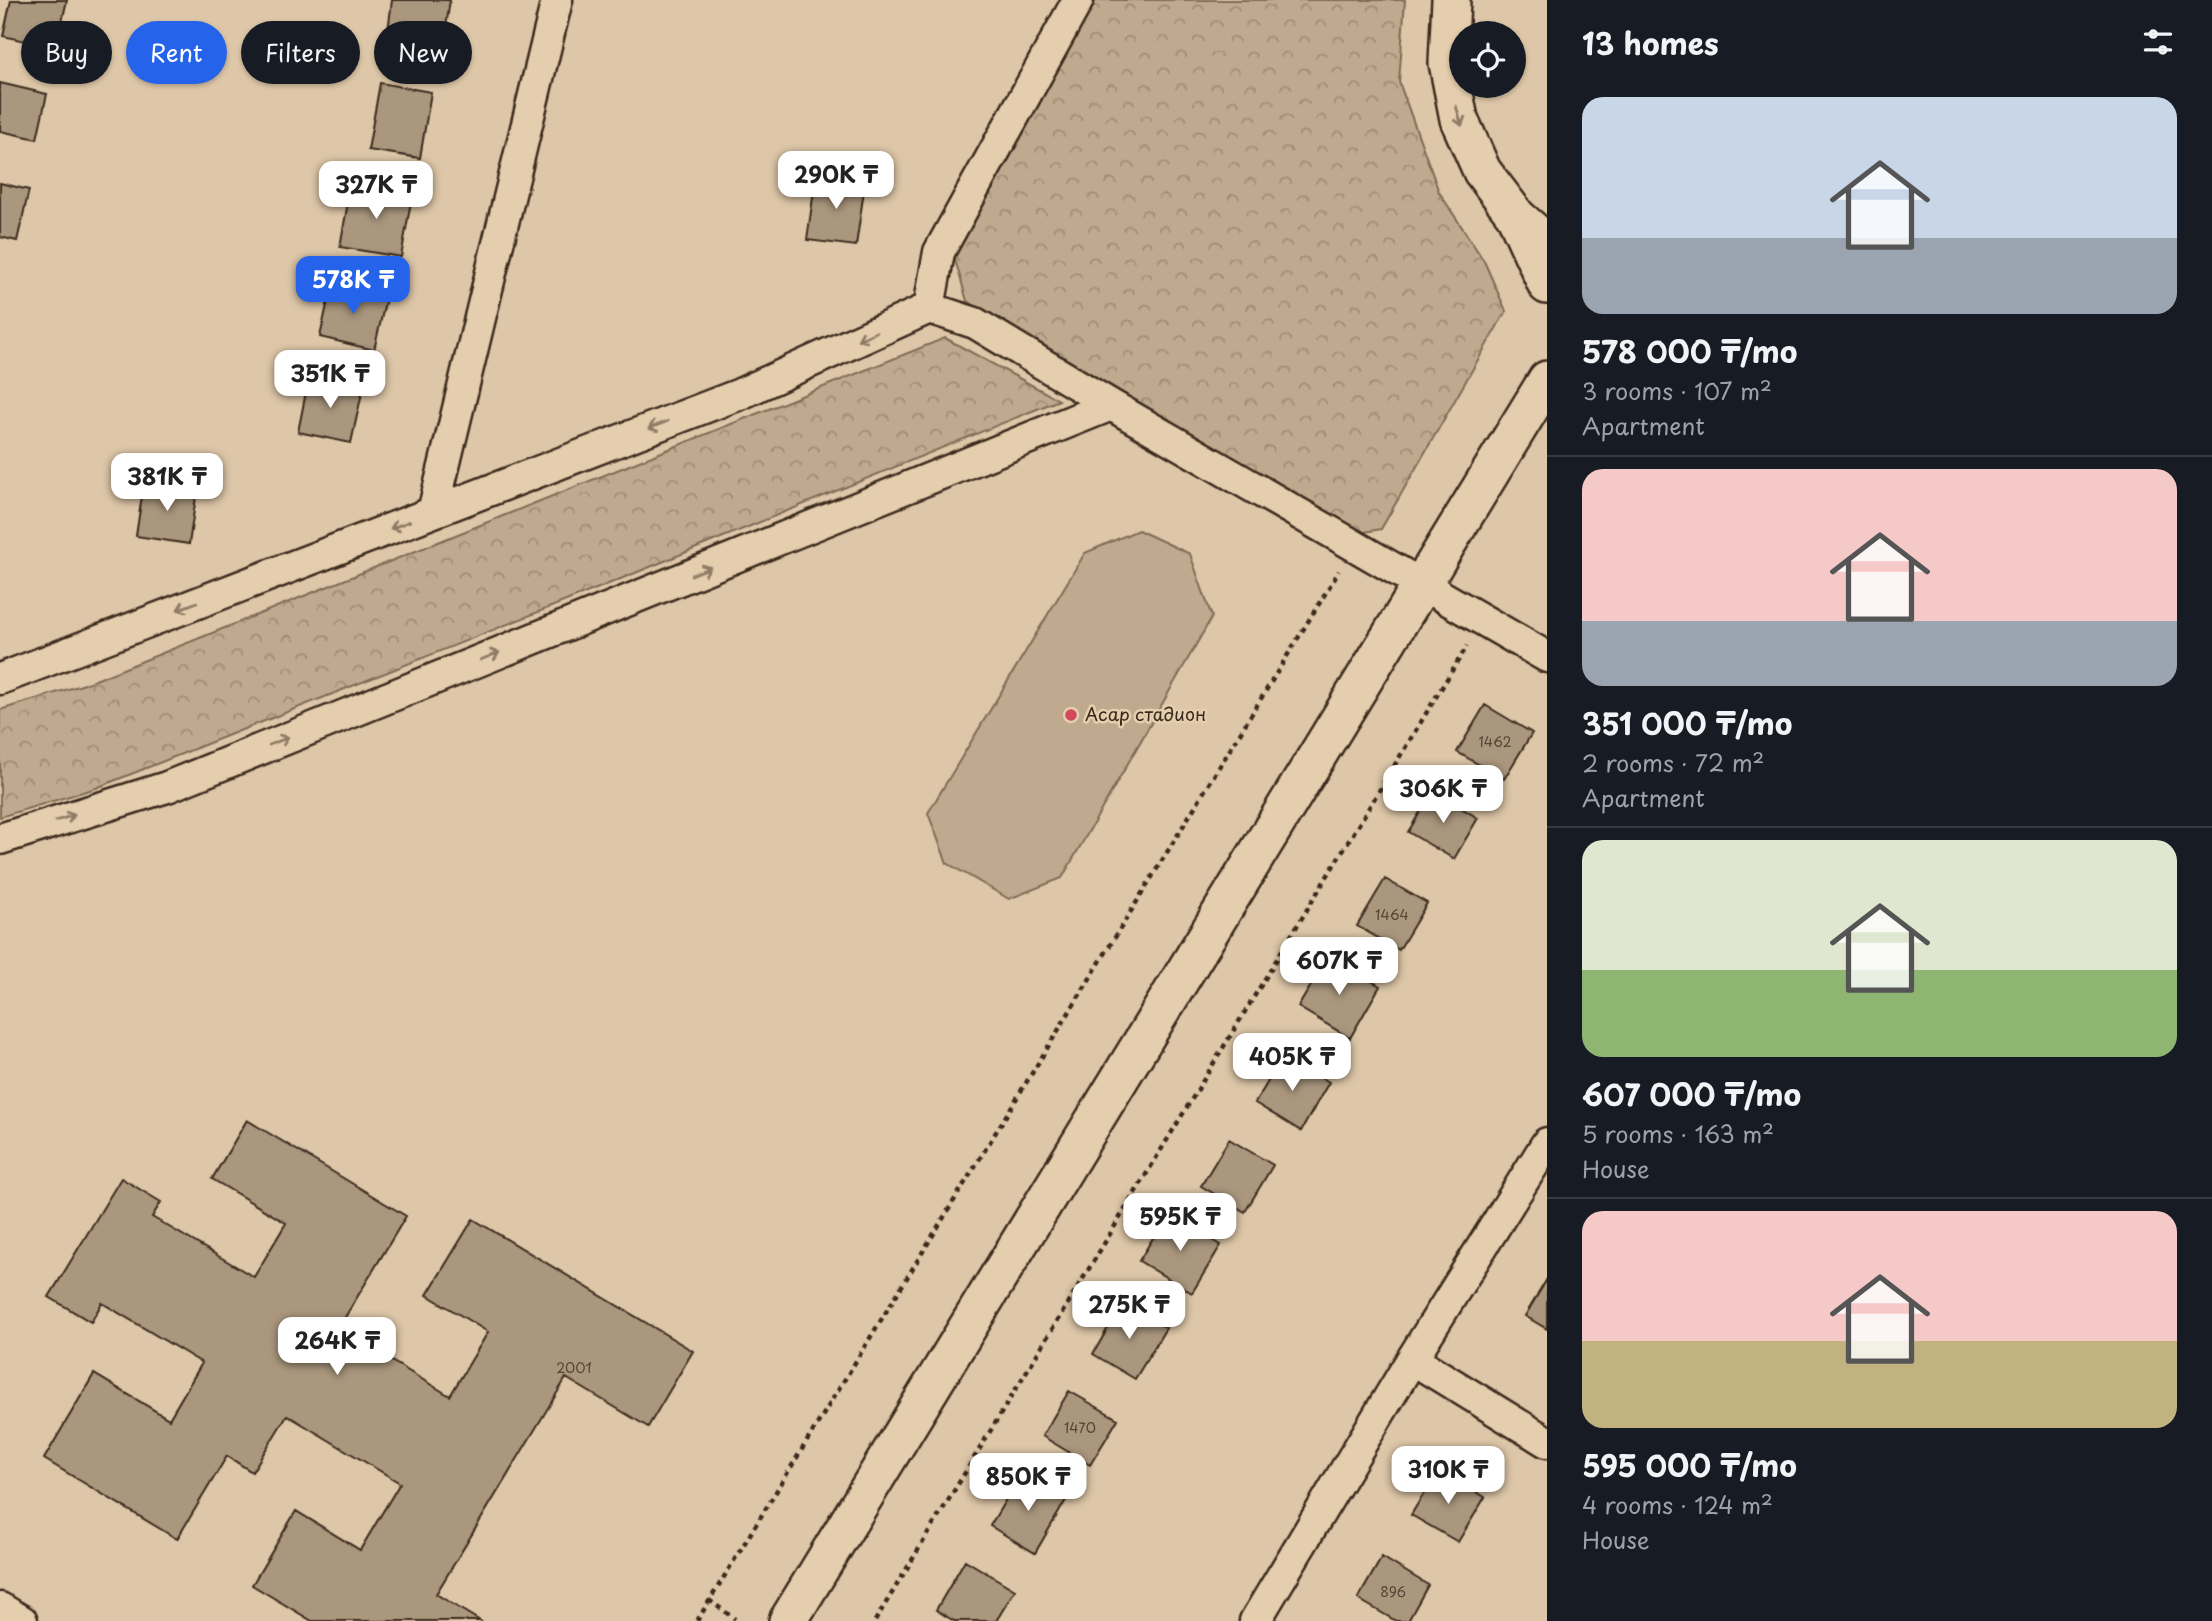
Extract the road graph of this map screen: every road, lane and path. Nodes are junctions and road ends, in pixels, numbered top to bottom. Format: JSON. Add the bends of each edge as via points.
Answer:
{"nodes":[{"id":1,"x":557,"y":0,"type":"edge"},
{"id":2,"x":1079,"y":0,"type":"edge"},
{"id":3,"x":1450,"y":2,"type":"edge"},
{"id":4,"x":1517,"y":217,"type":"junction"},
{"id":5,"x":1547,"y":243,"type":"edge"},
{"id":6,"x":1547,"y":285,"type":"edge"},
{"id":7,"x":929,"y":308,"type":"junction"},
{"id":8,"x":1547,"y":380,"type":"edge"},
{"id":9,"x":1111,"y":405,"type":"junction"},
{"id":10,"x":433,"y":512,"type":"junction"},
{"id":11,"x":1355,"y":546,"type":"junction"},
{"id":12,"x":1422,"y":585,"type":"junction"},
{"id":13,"x":1483,"y":620,"type":"junction"},
{"id":14,"x":1547,"y":657,"type":"edge"},
{"id":15,"x":0,"y":679,"type":"edge"},
{"id":16,"x":0,"y":839,"type":"edge"},
{"id":17,"x":1547,"y":1143,"type":"edge"},
{"id":18,"x":1412,"y":1359,"type":"junction"},
{"id":19,"x":1547,"y":1442,"type":"edge"},
{"id":20,"x":709,"y":1600,"type":"junction"},
{"id":21,"x":735,"y":1619,"type":"dead end"},
{"id":22,"x":697,"y":1621,"type":"edge"},
{"id":23,"x":788,"y":1621,"type":"edge"},
{"id":24,"x":876,"y":1621,"type":"edge"},
{"id":25,"x":1255,"y":1621,"type":"edge"}],
"edges":[{"from":1,"to":10,"type":"street"},
{"from":2,"to":7,"type":"street","via":[[939,251]]},
{"from":3,"to":4,"type":"street","one_way":true,"via":[[1448,63],[1459,119],[1482,171]]},
{"from":4,"to":5,"type":"street"},
{"from":4,"to":6,"type":"street"},
{"from":7,"to":9,"type":"street","via":[[975,323]]},
{"from":7,"to":10,"type":"street","one_way":true,"via":[[740,394]]},
{"from":8,"to":12,"type":"street"},
{"from":9,"to":11,"type":"street"},
{"from":16,"to":9,"type":"street","one_way":true,"via":[[167,787]]},
{"from":10,"to":15,"type":"street","one_way":true},
{"from":11,"to":12,"type":"street"},
{"from":11,"to":20,"type":"path"},
{"from":12,"to":13,"type":"street"},
{"from":12,"to":23,"type":"street"},
{"from":13,"to":14,"type":"street"},
{"from":13,"to":24,"type":"path"},
{"from":17,"to":18,"type":"street"},
{"from":18,"to":19,"type":"street"},
{"from":18,"to":25,"type":"street"},
{"from":20,"to":21,"type":"path"},
{"from":20,"to":22,"type":"path"}]}
